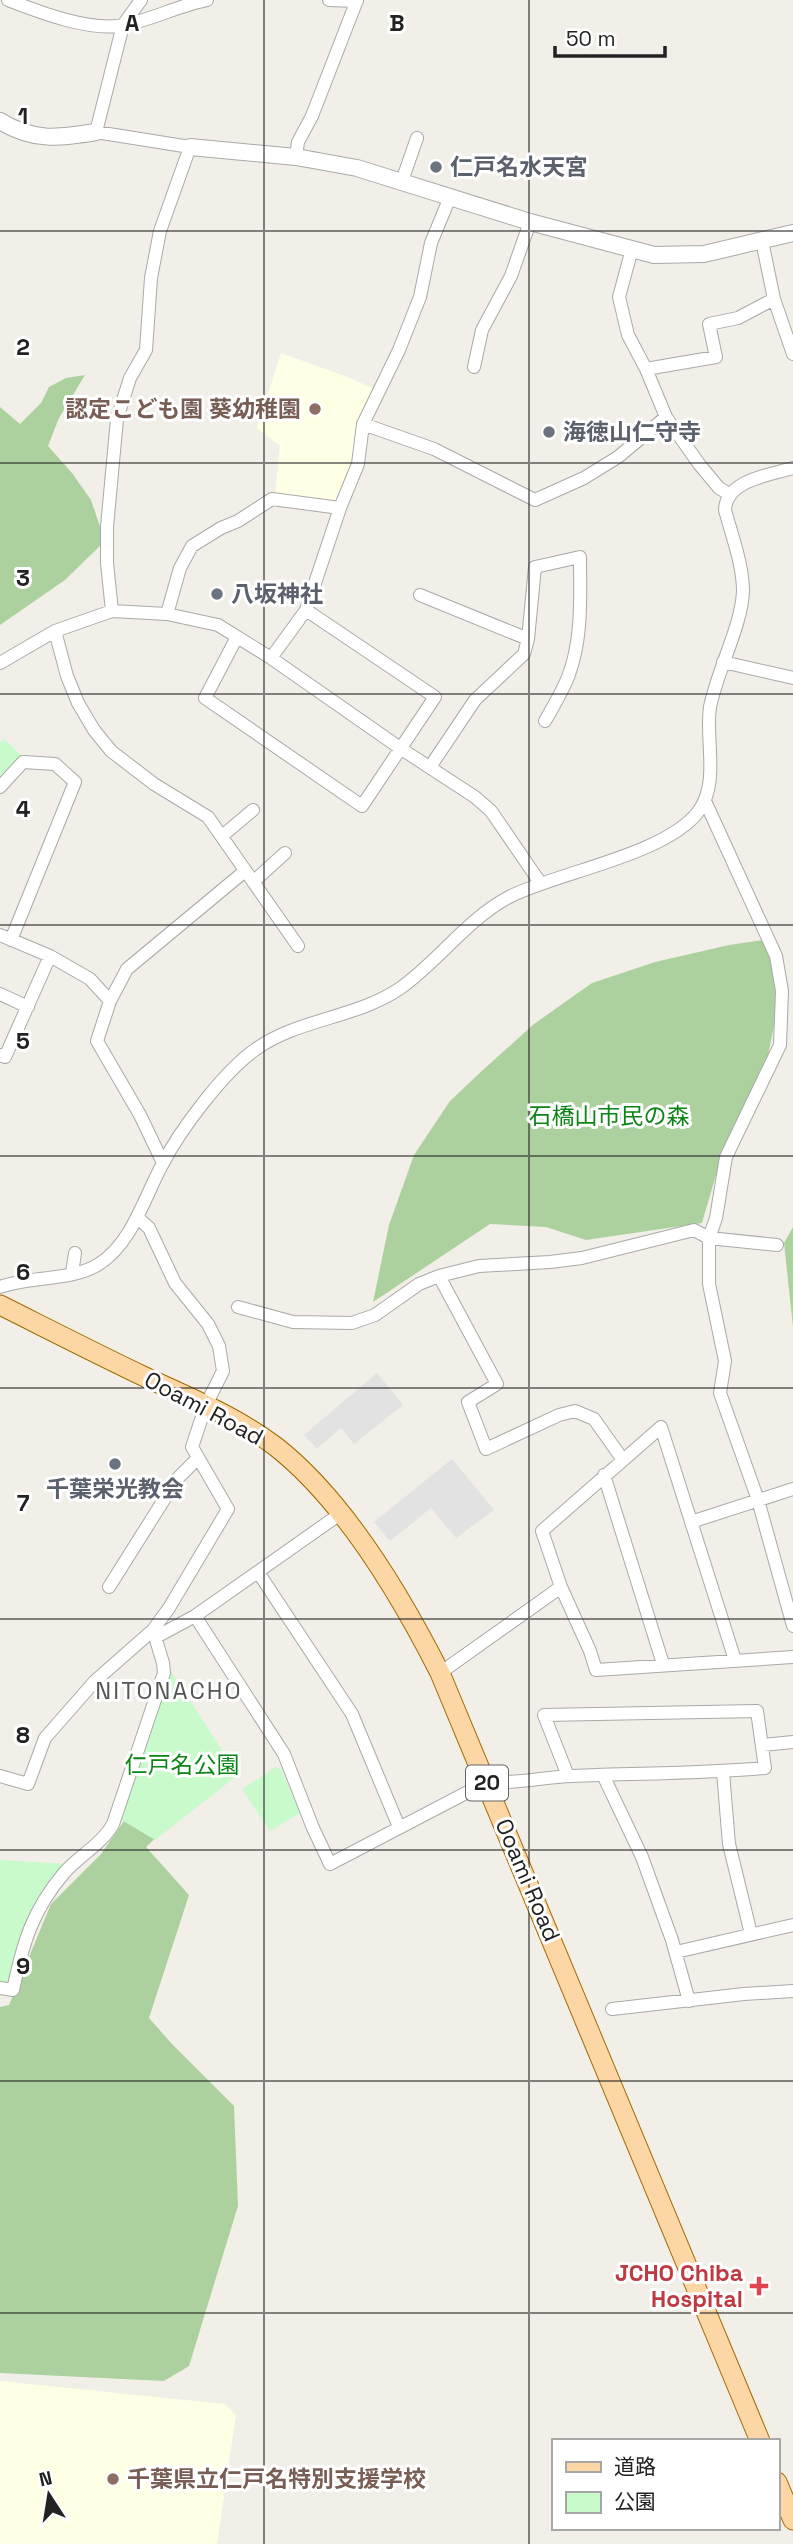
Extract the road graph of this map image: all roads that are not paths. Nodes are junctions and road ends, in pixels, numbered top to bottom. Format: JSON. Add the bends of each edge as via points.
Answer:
{"nodes":[{"id":1,"x":8,"y":0,"type":"edge"},
{"id":2,"x":46,"y":0,"type":"edge"},
{"id":3,"x":141,"y":0,"type":"edge"},
{"id":4,"x":207,"y":0,"type":"edge"},
{"id":5,"x":329,"y":0,"type":"edge"},
{"id":6,"x":357,"y":1,"type":"edge"},
{"id":7,"x":38,"y":12,"type":"junction"},
{"id":8,"x":123,"y":25,"type":"junction"},
{"id":9,"x":0,"y":121,"type":"edge"},
{"id":10,"x":96,"y":132,"type":"junction"},
{"id":11,"x":417,"y":138,"type":"dead end"},
{"id":12,"x":190,"y":147,"type":"junction"},
{"id":13,"x":296,"y":157,"type":"junction"},
{"id":14,"x":402,"y":181,"type":"junction"},
{"id":15,"x":450,"y":197,"type":"junction"},
{"id":16,"x":530,"y":222,"type":"junction"},
{"id":17,"x":793,"y":233,"type":"edge"},
{"id":18,"x":762,"y":241,"type":"junction"},
{"id":19,"x":632,"y":249,"type":"junction"},
{"id":20,"x":774,"y":299,"type":"junction"},
{"id":21,"x":793,"y":354,"type":"edge"},
{"id":22,"x":474,"y":368,"type":"dead end"},
{"id":23,"x":646,"y":369,"type":"junction"},
{"id":24,"x":666,"y":417,"type":"junction"},
{"id":25,"x":363,"y":424,"type":"junction"},
{"id":26,"x":793,"y":468,"type":"edge"},
{"id":27,"x":729,"y":494,"type":"junction"},
{"id":28,"x":340,"y":508,"type":"junction"},
{"id":29,"x":421,"y":594,"type":"dead end"},
{"id":30,"x":306,"y":610,"type":"junction"},
{"id":31,"x":112,"y":611,"type":"junction"},
{"id":32,"x":167,"y":614,"type":"junction"},
{"id":33,"x":55,"y":631,"type":"junction"},
{"id":34,"x":237,"y":637,"type":"junction"},
{"id":35,"x":528,"y":639,"type":"junction"},
{"id":36,"x":271,"y":658,"type":"junction"},
{"id":37,"x":723,"y":662,"type":"junction"},
{"id":38,"x":0,"y":663,"type":"edge"},
{"id":39,"x":793,"y":678,"type":"edge"},
{"id":40,"x":545,"y":721,"type":"dead end"},
{"id":41,"x":400,"y":748,"type":"junction"},
{"id":42,"x":430,"y":767,"type":"junction"},
{"id":43,"x":0,"y":787,"type":"edge"},
{"id":44,"x":705,"y":801,"type":"junction"},
{"id":45,"x":253,"y":810,"type":"dead end"},
{"id":46,"x":222,"y":836,"type":"junction"},
{"id":47,"x":285,"y":853,"type":"dead end"},
{"id":48,"x":249,"y":876,"type":"junction"},
{"id":49,"x":541,"y":884,"type":"junction"},
{"id":50,"x":6,"y":937,"type":"edge"},
{"id":51,"x":298,"y":946,"type":"dead end"},
{"id":52,"x":50,"y":956,"type":"junction"},
{"id":53,"x":0,"y":994,"type":"edge"},
{"id":54,"x":110,"y":1001,"type":"junction"},
{"id":55,"x":28,"y":1007,"type":"junction"},
{"id":56,"x":0,"y":1055,"type":"edge"},
{"id":57,"x":163,"y":1163,"type":"junction"},
{"id":58,"x":138,"y":1217,"type":"junction"},
{"id":59,"x":709,"y":1238,"type":"junction"},
{"id":60,"x":777,"y":1245,"type":"dead end"},
{"id":61,"x":75,"y":1253,"type":"dead end"},
{"id":62,"x":72,"y":1273,"type":"junction"},
{"id":63,"x":439,"y":1276,"type":"junction"},
{"id":64,"x":0,"y":1287,"type":"edge"},
{"id":65,"x":0,"y":1305,"type":"edge"},
{"id":66,"x":238,"y":1307,"type":"dead end"},
{"id":67,"x":206,"y":1405,"type":"junction"},
{"id":68,"x":197,"y":1459,"type":"junction"},
{"id":69,"x":623,"y":1460,"type":"junction"},
{"id":70,"x":604,"y":1475,"type":"junction"},
{"id":71,"x":793,"y":1489,"type":"edge"},
{"id":72,"x":758,"y":1500,"type":"junction"},
{"id":73,"x":340,"y":1514,"type":"junction"},
{"id":74,"x":691,"y":1522,"type":"junction"},
{"id":75,"x":258,"y":1572,"type":"junction"},
{"id":76,"x":109,"y":1587,"type":"dead end"},
{"id":77,"x":561,"y":1587,"type":"junction"},
{"id":78,"x":195,"y":1616,"type":"junction"},
{"id":79,"x":793,"y":1626,"type":"edge"},
{"id":80,"x":154,"y":1634,"type":"junction"},
{"id":81,"x":793,"y":1657,"type":"edge"},
{"id":82,"x":735,"y":1660,"type":"junction"},
{"id":83,"x":663,"y":1664,"type":"junction"},
{"id":84,"x":440,"y":1673,"type":"junction"},
{"id":85,"x":793,"y":1742,"type":"edge"},
{"id":86,"x":763,"y":1745,"type":"junction"},
{"id":87,"x":723,"y":1772,"type":"junction"},
{"id":88,"x":604,"y":1775,"type":"junction"},
{"id":89,"x":0,"y":1776,"type":"edge"},
{"id":90,"x":568,"y":1776,"type":"junction"},
{"id":91,"x":487,"y":1782,"type":"junction"},
{"id":92,"x":399,"y":1827,"type":"junction"},
{"id":93,"x":793,"y":1925,"type":"edge"},
{"id":94,"x":751,"y":1934,"type":"junction"},
{"id":95,"x":676,"y":1952,"type":"junction"},
{"id":96,"x":0,"y":1988,"type":"edge"},
{"id":97,"x":793,"y":1991,"type":"edge"},
{"id":98,"x":689,"y":2001,"type":"junction"},
{"id":99,"x":612,"y":2009,"type":"dead end"},
{"id":100,"x":759,"y":2439,"type":"edge"},
{"id":101,"x":779,"y":2487,"type":"edge"},
{"id":102,"x":793,"y":2520,"type":"edge"}],
"edges":[{"from":1,"to":7,"type":"street"},
{"from":2,"to":7,"type":"street"},
{"from":3,"to":8,"type":"street"},
{"from":4,"to":8,"type":"street"},
{"from":5,"to":6,"type":"street"},
{"from":6,"to":13,"type":"street","via":[[298,142]]},
{"from":7,"to":8,"type":"street","via":[[101,27]]},
{"from":8,"to":10,"type":"street"},
{"from":9,"to":10,"type":"street","via":[[51,138]]},
{"from":10,"to":12,"type":"street"},
{"from":11,"to":14,"type":"street"},
{"from":12,"to":13,"type":"street"},
{"from":12,"to":31,"type":"street","via":[[160,231],[146,350],[130,378],[117,419],[107,527]]},
{"from":13,"to":14,"type":"street"},
{"from":14,"to":15,"type":"street"},
{"from":15,"to":16,"type":"street"},
{"from":15,"to":25,"type":"street","via":[[431,243],[420,297]]},
{"from":16,"to":19,"type":"street"},
{"from":16,"to":22,"type":"street","via":[[511,276],[482,330]]},
{"from":17,"to":18,"type":"street"},
{"from":18,"to":19,"type":"street","via":[[677,256]]},
{"from":18,"to":20,"type":"street"},
{"from":19,"to":23,"type":"street","via":[[619,297],[628,335]]},
{"from":20,"to":21,"type":"street"},
{"from":20,"to":23,"type":"street","via":[[738,318],[709,324],[716,357]]},
{"from":23,"to":24,"type":"street"},
{"from":24,"to":25,"type":"street","via":[[618,457],[534,500],[435,449]]},
{"from":24,"to":27,"type":"street","via":[[699,464]]},
{"from":25,"to":28,"type":"street","via":[[358,464]]},
{"from":26,"to":27,"type":"street","via":[[741,485]]},
{"from":27,"to":37,"type":"street","via":[[725,510],[743,590]]},
{"from":28,"to":30,"type":"street"},
{"from":28,"to":32,"type":"street","via":[[272,499],[221,528],[185,555]]},
{"from":29,"to":35,"type":"street"},
{"from":30,"to":36,"type":"street"},
{"from":30,"to":41,"type":"street","via":[[435,697]]},
{"from":31,"to":32,"type":"street"},
{"from":31,"to":33,"type":"street"},
{"from":32,"to":34,"type":"street","via":[[218,625]]},
{"from":33,"to":38,"type":"street"},
{"from":33,"to":46,"type":"street","via":[[78,703],[111,751],[208,817]]},
{"from":34,"to":36,"type":"street"},
{"from":34,"to":41,"type":"street","via":[[205,698],[362,806]]},
{"from":35,"to":40,"type":"street","via":[[535,567],[580,557],[577,643],[568,676]]},
{"from":35,"to":42,"type":"street","via":[[524,654],[475,700]]},
{"from":36,"to":41,"type":"street"},
{"from":37,"to":39,"type":"street"},
{"from":37,"to":44,"type":"street","via":[[710,708]]},
{"from":41,"to":42,"type":"street"},
{"from":42,"to":49,"type":"street","via":[[491,811]]},
{"from":43,"to":50,"type":"street","via":[[23,762],[55,764],[75,782]]},
{"from":44,"to":49,"type":"street","via":[[678,830],[653,843]]},
{"from":44,"to":59,"type":"street","via":[[776,956],[782,991],[780,1045],[726,1157]]},
{"from":45,"to":46,"type":"street"},
{"from":46,"to":48,"type":"street"},
{"from":47,"to":48,"type":"street"},
{"from":48,"to":51,"type":"street"},
{"from":48,"to":54,"type":"street","via":[[127,969]]},
{"from":49,"to":57,"type":"street","via":[[494,906],[398,990],[255,1049],[228,1074]]},
{"from":50,"to":52,"type":"street"},
{"from":52,"to":54,"type":"street","via":[[90,979]]},
{"from":52,"to":55,"type":"street"},
{"from":53,"to":55,"type":"street"},
{"from":54,"to":57,"type":"street","via":[[97,1041]]},
{"from":55,"to":56,"type":"street","via":[[5,1057]]},
{"from":57,"to":58,"type":"street"},
{"from":58,"to":62,"type":"street","via":[[113,1254],[89,1270]]},
{"from":58,"to":67,"type":"street","via":[[219,1346],[223,1371]]},
{"from":59,"to":60,"type":"street"},
{"from":59,"to":63,"type":"street","via":[[694,1230],[582,1258],[479,1266]]},
{"from":59,"to":72,"type":"street","via":[[709,1284],[725,1362],[720,1393]]},
{"from":61,"to":62,"type":"street"},
{"from":62,"to":64,"type":"street"},
{"from":63,"to":66,"type":"street","via":[[419,1284],[375,1315],[352,1323],[293,1322]]},
{"from":63,"to":69,"type":"street","via":[[496,1384],[468,1402],[486,1449],[575,1411],[594,1419]]},
{"from":65,"to":67,"type":"main road","name":"Ooami Road","number":"20"},
{"from":67,"to":68,"type":"street","via":[[192,1447]]},
{"from":67,"to":73,"type":"main road","name":"Ooami Road","number":"20","via":[[276,1447]]},
{"from":68,"to":76,"type":"street","via":[[177,1479]]},
{"from":68,"to":80,"type":"street","via":[[228,1509]]},
{"from":69,"to":70,"type":"street"},
{"from":69,"to":74,"type":"street","via":[[661,1427]]},
{"from":70,"to":77,"type":"street","via":[[542,1531]]},
{"from":70,"to":83,"type":"street"},
{"from":71,"to":72,"type":"street"},
{"from":72,"to":74,"type":"street"},
{"from":72,"to":79,"type":"street"},
{"from":73,"to":75,"type":"street"},
{"from":73,"to":84,"type":"main road","name":"Ooami Road","number":"20","via":[[379,1569]]},
{"from":74,"to":82,"type":"street"},
{"from":75,"to":78,"type":"street"},
{"from":75,"to":92,"type":"street","via":[[352,1714]]},
{"from":77,"to":83,"type":"street","via":[[596,1670]]},
{"from":77,"to":84,"type":"street"},
{"from":78,"to":80,"type":"street"},
{"from":78,"to":92,"type":"street","via":[[284,1754],[330,1864]]},
{"from":80,"to":89,"type":"street","via":[[94,1681],[45,1738],[29,1784]]},
{"from":80,"to":96,"type":"street","via":[[164,1673],[113,1824],[64,1874],[39,1908],[13,1990]]},
{"from":81,"to":82,"type":"street"},
{"from":82,"to":83,"type":"street"},
{"from":84,"to":91,"type":"main road","name":"Ooami Road","number":"20"},
{"from":85,"to":86,"type":"street"},
{"from":86,"to":87,"type":"street","via":[[765,1768]]},
{"from":86,"to":90,"type":"street","via":[[757,1711],[544,1715]]},
{"from":87,"to":88,"type":"street"},
{"from":87,"to":94,"type":"street","via":[[729,1844]]},
{"from":88,"to":90,"type":"street"},
{"from":88,"to":95,"type":"street","via":[[642,1857]]},
{"from":90,"to":91,"type":"street"},
{"from":91,"to":92,"type":"street"},
{"from":91,"to":100,"type":"main road","name":"Ooami Road","number":"20"},
{"from":93,"to":94,"type":"street"},
{"from":94,"to":95,"type":"street"},
{"from":95,"to":98,"type":"street"},
{"from":97,"to":98,"type":"street"},
{"from":98,"to":99,"type":"street"},
{"from":101,"to":102,"type":"main road"}]}
